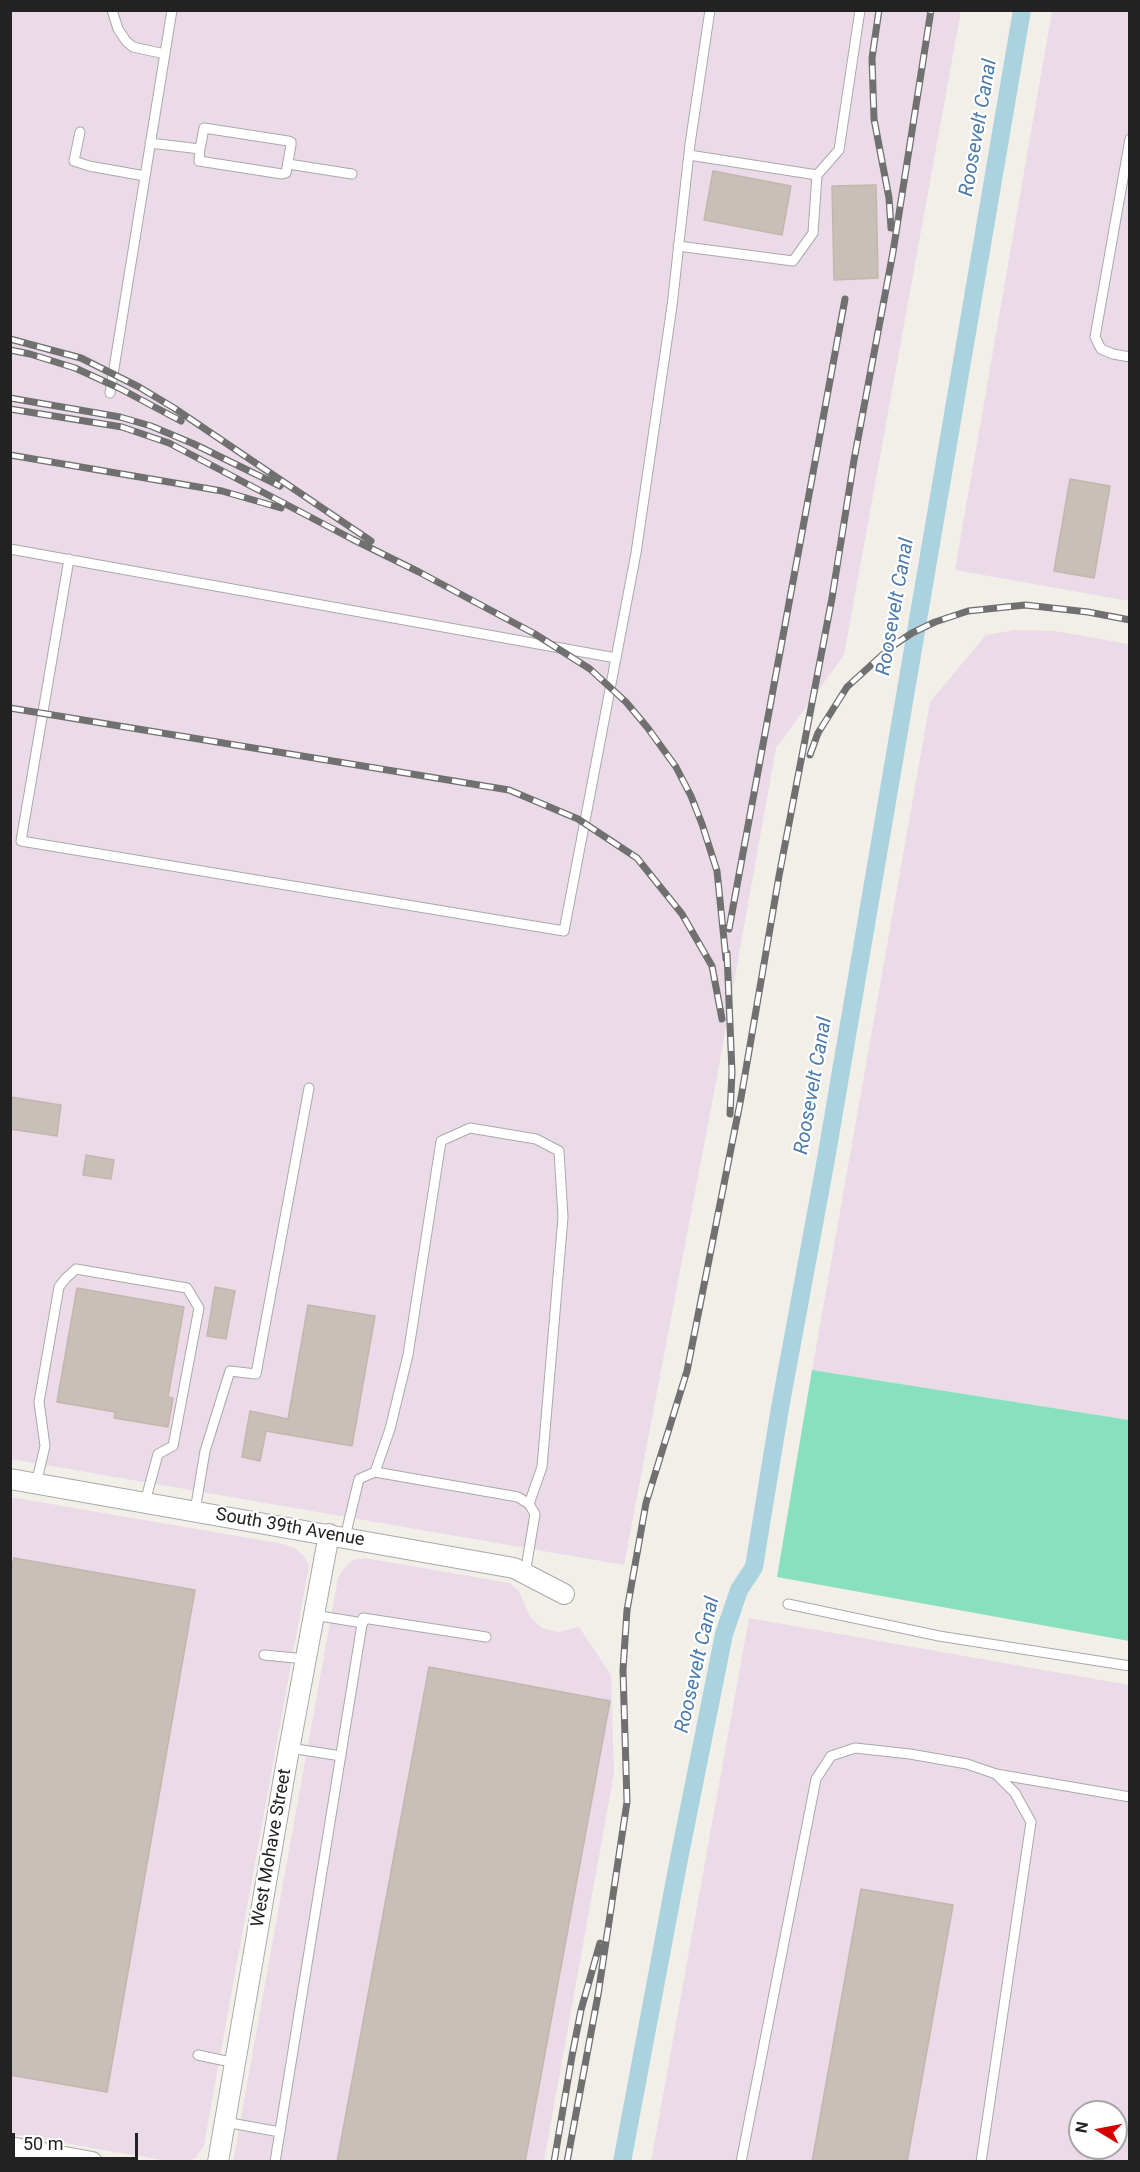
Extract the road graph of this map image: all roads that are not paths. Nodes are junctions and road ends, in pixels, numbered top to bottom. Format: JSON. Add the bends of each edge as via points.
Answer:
{"nodes":[{"id":1,"x":112,"y":10,"type":"edge"},
{"id":2,"x":172,"y":10,"type":"edge"},
{"id":3,"x":710,"y":10,"type":"edge"},
{"id":4,"x":860,"y":10,"type":"edge"},
{"id":5,"x":165,"y":54,"type":"junction"},
{"id":6,"x":80,"y":132,"type":"dead end"},
{"id":7,"x":1130,"y":139,"type":"edge"},
{"id":8,"x":150,"y":143,"type":"junction"},
{"id":9,"x":200,"y":149,"type":"junction"},
{"id":10,"x":689,"y":155,"type":"junction"},
{"id":11,"x":288,"y":164,"type":"junction"},
{"id":12,"x":352,"y":174,"type":"dead end"},
{"id":13,"x":817,"y":175,"type":"junction"},
{"id":14,"x":145,"y":176,"type":"junction"},
{"id":15,"x":678,"y":246,"type":"junction"},
{"id":16,"x":1130,"y":357,"type":"edge"},
{"id":17,"x":110,"y":393,"type":"dead end"},
{"id":18,"x":10,"y":549,"type":"edge"},
{"id":19,"x":69,"y":559,"type":"junction"},
{"id":20,"x":616,"y":658,"type":"junction"},
{"id":21,"x":16,"y":840,"type":"edge"},
{"id":22,"x":309,"y":1088,"type":"dead end"},
{"id":23,"x":375,"y":1472,"type":"junction"},
{"id":24,"x":10,"y":1479,"type":"edge"},
{"id":25,"x":36,"y":1484,"type":"junction"},
{"id":26,"x":145,"y":1502,"type":"junction"},
{"id":27,"x":529,"y":1504,"type":"junction"},
{"id":28,"x":195,"y":1511,"type":"junction"},
{"id":29,"x":337,"y":1536,"type":"junction"},
{"id":30,"x":525,"y":1574,"type":"junction"},
{"id":31,"x":564,"y":1594,"type":"dead end"},
{"id":32,"x":788,"y":1604,"type":"dead end"},
{"id":33,"x":314,"y":1615,"type":"junction"},
{"id":34,"x":363,"y":1623,"type":"junction"},
{"id":35,"x":486,"y":1637,"type":"dead end"},
{"id":36,"x":264,"y":1655,"type":"dead end"},
{"id":37,"x":306,"y":1659,"type":"junction"},
{"id":38,"x":1130,"y":1666,"type":"edge"},
{"id":39,"x":290,"y":1748,"type":"junction"},
{"id":40,"x":341,"y":1756,"type":"junction"},
{"id":41,"x":996,"y":1774,"type":"junction"},
{"id":42,"x":1130,"y":1797,"type":"edge"},
{"id":43,"x":198,"y":2055,"type":"dead end"},
{"id":44,"x":235,"y":2063,"type":"junction"},
{"id":45,"x":225,"y":2122,"type":"junction"},
{"id":46,"x":280,"y":2132,"type":"junction"},
{"id":47,"x":10,"y":2148,"type":"edge"},
{"id":48,"x":92,"y":2162,"type":"edge"},
{"id":49,"x":218,"y":2162,"type":"edge"},
{"id":50,"x":275,"y":2162,"type":"edge"},
{"id":51,"x":741,"y":2162,"type":"edge"},
{"id":52,"x":981,"y":2162,"type":"edge"}],
"edges":[{"from":1,"to":5,"type":"lane","via":[[126,41]]},
{"from":2,"to":5,"type":"lane"},
{"from":3,"to":10,"type":"lane"},
{"from":4,"to":13,"type":"lane","via":[[839,150]]},
{"from":5,"to":8,"type":"lane"},
{"from":6,"to":14,"type":"lane","via":[[74,161]]},
{"from":7,"to":16,"type":"lane","via":[[1095,337],[1101,349]]},
{"from":8,"to":9,"type":"lane"},
{"from":8,"to":14,"type":"lane"},
{"from":9,"to":11,"type":"lane","via":[[199,162],[282,174]]},
{"from":9,"to":11,"type":"lane","via":[[204,128],[288,141]]},
{"from":10,"to":13,"type":"lane"},
{"from":10,"to":15,"type":"lane"},
{"from":11,"to":12,"type":"lane"},
{"from":13,"to":15,"type":"lane","via":[[813,233],[793,261]]},
{"from":14,"to":17,"type":"lane"},
{"from":15,"to":20,"type":"lane","via":[[636,553]]},
{"from":18,"to":19,"type":"lane"},
{"from":19,"to":20,"type":"lane"},
{"from":19,"to":21,"type":"lane"},
{"from":20,"to":21,"type":"lane","via":[[564,931]]},
{"from":22,"to":28,"type":"lane","via":[[256,1374],[230,1371],[206,1451]]},
{"from":23,"to":27,"type":"lane","via":[[518,1497]]},
{"from":23,"to":27,"type":"lane","via":[[408,1355],[441,1141],[470,1128],[536,1139],[559,1150],[563,1217],[542,1467]]},
{"from":23,"to":29,"type":"lane","via":[[359,1479]]},
{"from":24,"to":25,"type":"street","name":"South 39th Avenue"},
{"from":25,"to":26,"type":"street","name":"South 39th Avenue"},
{"from":25,"to":26,"type":"lane","via":[[45,1446],[39,1402],[59,1287],[76,1269],[187,1288],[199,1308],[172,1446],[158,1454]]},
{"from":26,"to":28,"type":"street","name":"South 39th Avenue"},
{"from":27,"to":30,"type":"lane","via":[[535,1514]]},
{"from":28,"to":29,"type":"street","name":"South 39th Avenue"},
{"from":29,"to":30,"type":"street","name":"South 39th Avenue","via":[[514,1568]]},
{"from":29,"to":33,"type":"street","name":"West Mohave Street"},
{"from":30,"to":31,"type":"street","name":"South 39th Avenue"},
{"from":32,"to":38,"type":"lane","via":[[939,1636]]},
{"from":33,"to":34,"type":"lane"},
{"from":33,"to":37,"type":"street","name":"West Mohave Street"},
{"from":34,"to":35,"type":"lane","via":[[363,1618]]},
{"from":34,"to":40,"type":"lane"},
{"from":36,"to":37,"type":"lane"},
{"from":37,"to":39,"type":"street","name":"West Mohave Street"},
{"from":39,"to":40,"type":"lane"},
{"from":39,"to":44,"type":"street","name":"West Mohave Street"},
{"from":40,"to":46,"type":"lane"},
{"from":41,"to":42,"type":"lane"},
{"from":41,"to":51,"type":"lane","via":[[967,1764],[910,1754],[855,1748],[831,1756],[816,1779]]},
{"from":41,"to":52,"type":"lane","via":[[1015,1793],[1031,1822]]},
{"from":43,"to":44,"type":"lane"},
{"from":44,"to":45,"type":"street","name":"West Mohave Street"},
{"from":45,"to":46,"type":"lane"},
{"from":45,"to":49,"type":"street","name":"West Mohave Street"},
{"from":46,"to":50,"type":"lane"},
{"from":47,"to":48,"type":"street"}]}
